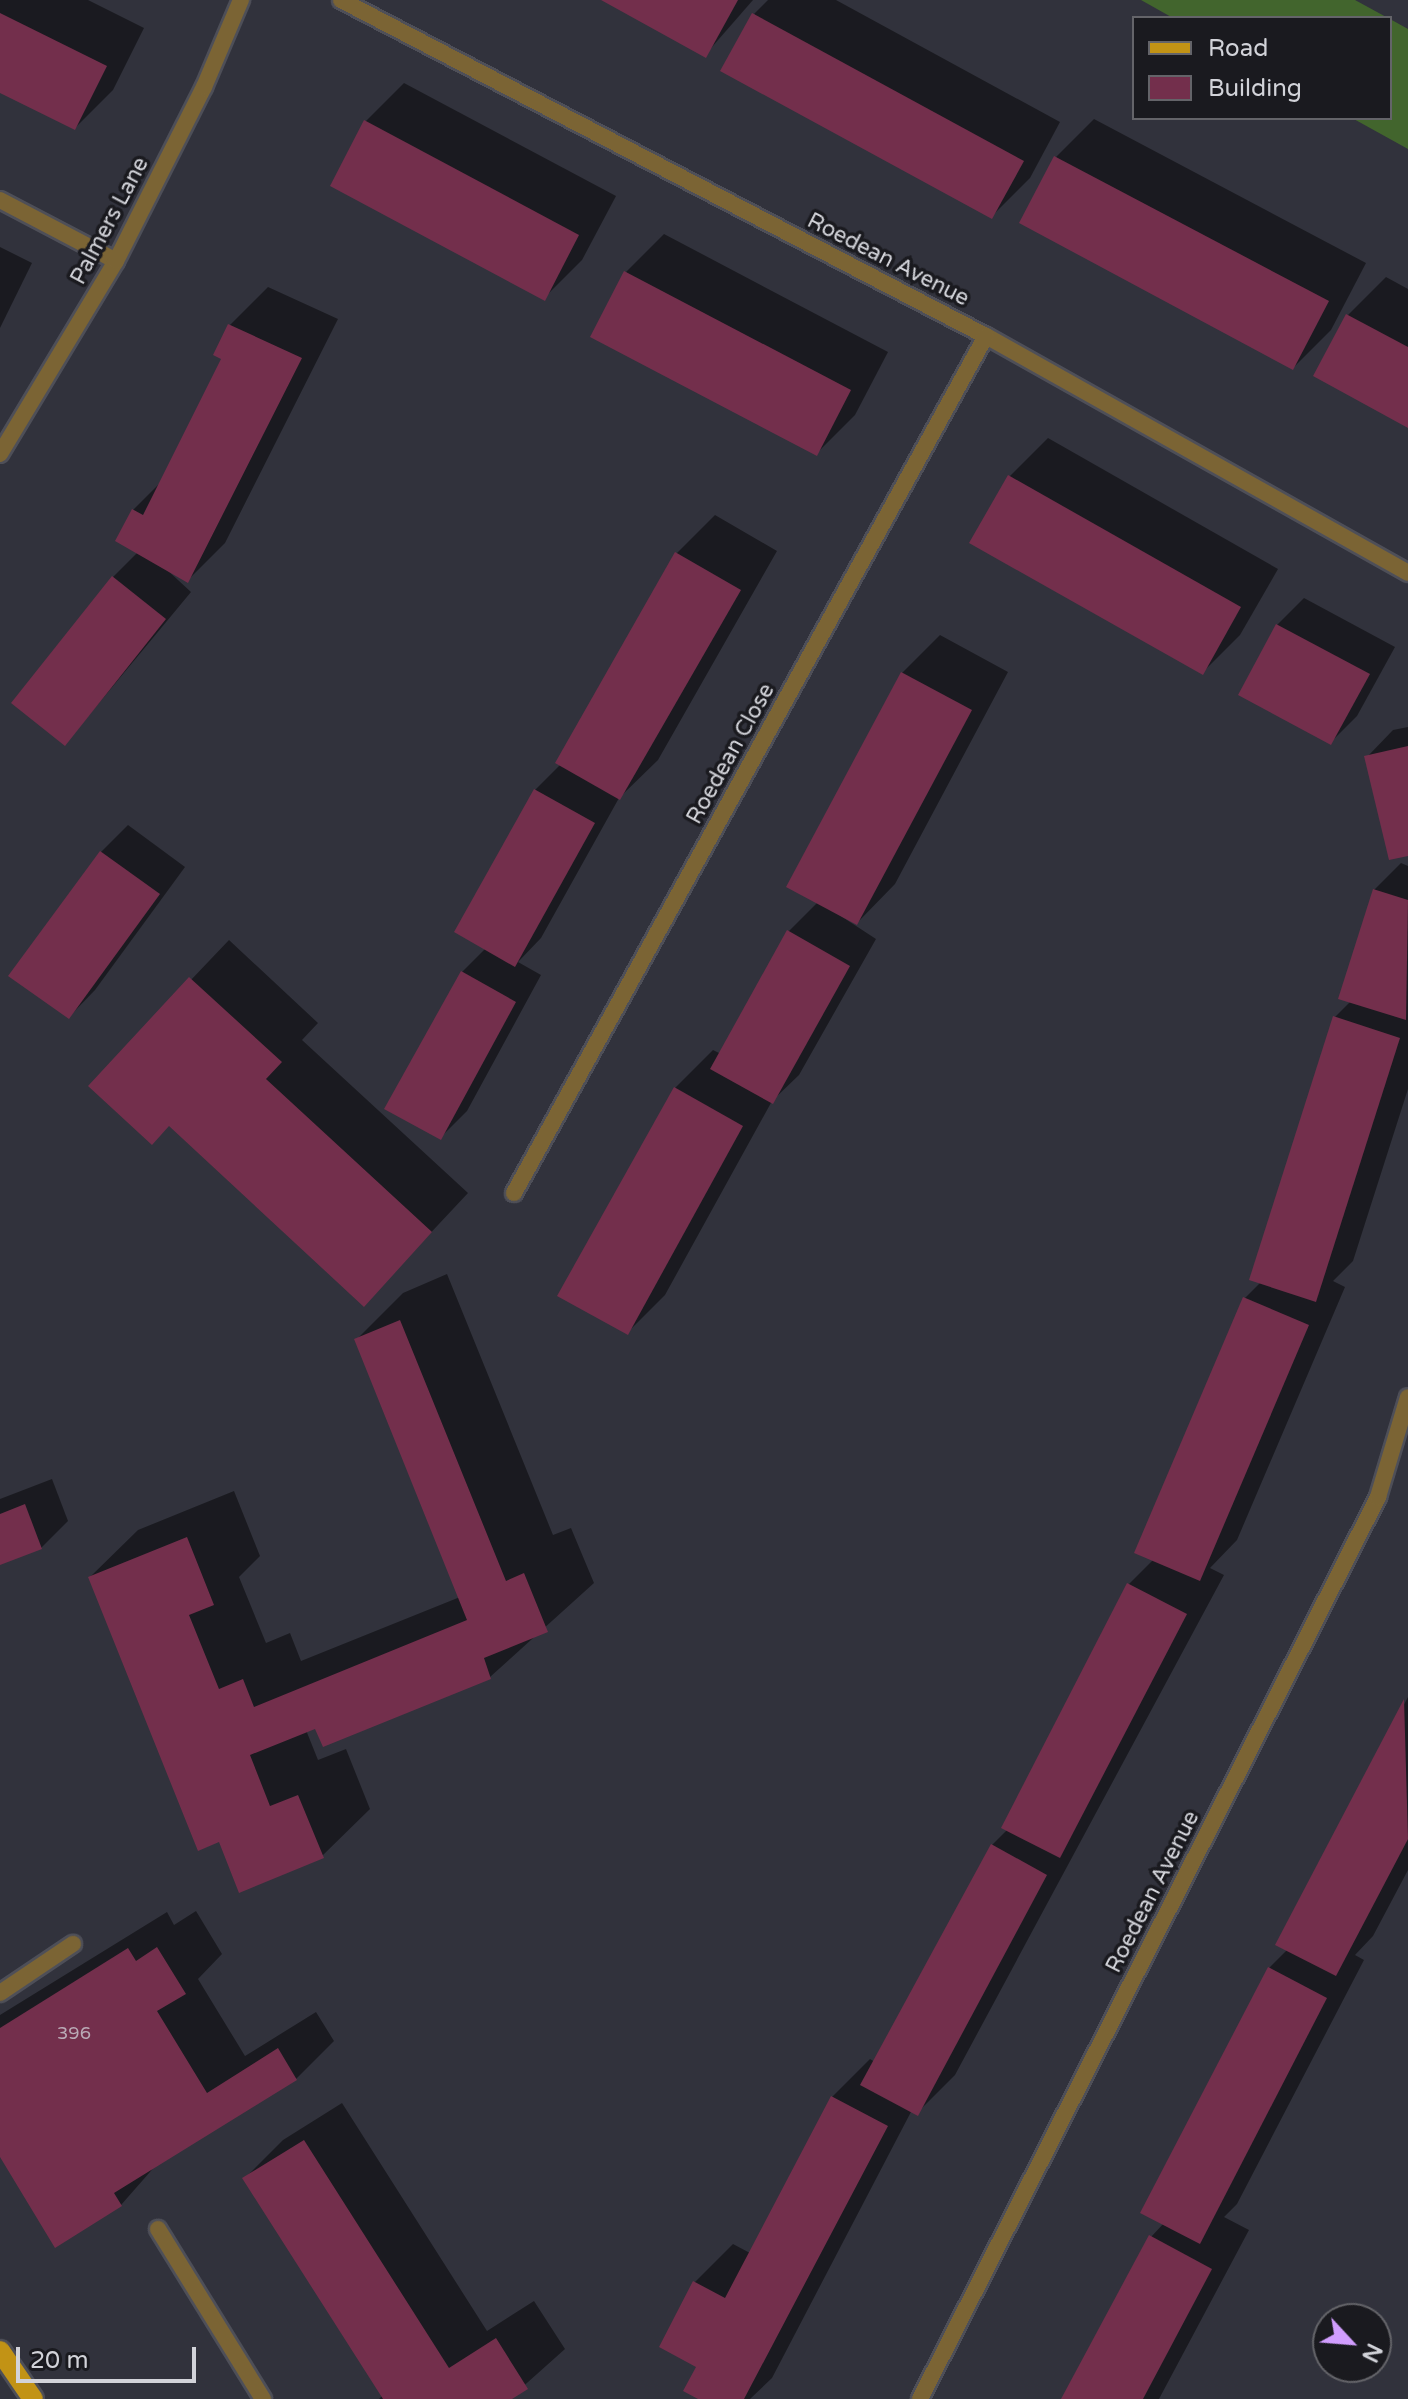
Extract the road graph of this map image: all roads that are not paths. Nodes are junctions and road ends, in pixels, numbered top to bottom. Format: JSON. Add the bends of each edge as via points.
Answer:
{"nodes":[{"id":1,"x":241,"y":0,"type":"edge"},
{"id":2,"x":341,"y":0,"type":"edge"},
{"id":3,"x":0,"y":200,"type":"edge"},
{"id":4,"x":116,"y":261,"type":"junction"},
{"id":5,"x":986,"y":336,"type":"junction"},
{"id":6,"x":0,"y":454,"type":"edge"},
{"id":7,"x":1408,"y":573,"type":"edge"},
{"id":8,"x":514,"y":1193,"type":"dead end"},
{"id":9,"x":1408,"y":1397,"type":"edge"},
{"id":10,"x":73,"y":1944,"type":"dead end"},
{"id":11,"x":0,"y":1993,"type":"edge"},
{"id":12,"x":158,"y":2229,"type":"dead end"},
{"id":13,"x":0,"y":2351,"type":"edge"},
{"id":14,"x":33,"y":2399,"type":"edge"},
{"id":15,"x":263,"y":2399,"type":"edge"},
{"id":16,"x":920,"y":2399,"type":"edge"}],
"edges":[{"from":1,"to":4,"type":"street","name":"Palmers Lane","via":[[204,87]]},
{"from":2,"to":5,"type":"street","name":"Roedean Avenue"},
{"from":3,"to":4,"type":"street"},
{"from":4,"to":6,"type":"street","name":"Palmers Lane"},
{"from":5,"to":7,"type":"street","name":"Roedean Avenue"},
{"from":5,"to":8,"type":"street","name":"Roedean Close"},
{"from":9,"to":16,"type":"street","name":"Roedean Avenue","via":[[1378,1497]]},
{"from":10,"to":11,"type":"street"},
{"from":12,"to":15,"type":"street"},
{"from":13,"to":14,"type":"main road"}]}
